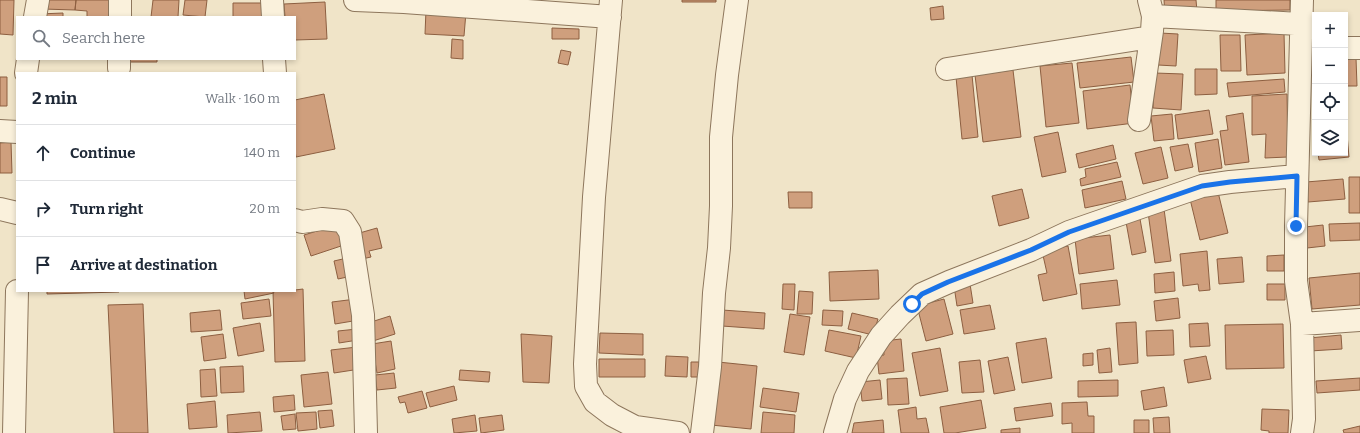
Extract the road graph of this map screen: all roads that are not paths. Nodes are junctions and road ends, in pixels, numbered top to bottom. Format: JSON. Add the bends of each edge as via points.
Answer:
{"nodes":[{"id":1,"x":38,"y":0,"type":"edge"},
{"id":2,"x":120,"y":0,"type":"edge"},
{"id":3,"x":272,"y":0,"type":"edge"},
{"id":4,"x":355,"y":0,"type":"edge"},
{"id":5,"x":737,"y":0,"type":"edge"},
{"id":6,"x":1302,"y":0,"type":"edge"},
{"id":7,"x":611,"y":8,"type":"edge"},
{"id":8,"x":35,"y":16,"type":"edge"},
{"id":9,"x":120,"y":16,"type":"edge"},
{"id":10,"x":273,"y":16,"type":"edge"},
{"id":11,"x":1151,"y":18,"type":"edge"},
{"id":12,"x":1300,"y":24,"type":"junction"},
{"id":13,"x":1348,"y":48,"type":"edge"},
{"id":14,"x":1360,"y":48,"type":"edge"},
{"id":15,"x":1308,"y":50,"type":"edge"},
{"id":16,"x":28,"y":60,"type":"edge"},
{"id":17,"x":274,"y":60,"type":"edge"},
{"id":18,"x":947,"y":69,"type":"dead end"},
{"id":19,"x":26,"y":72,"type":"edge"},
{"id":20,"x":275,"y":72,"type":"edge"},
{"id":21,"x":1139,"y":120,"type":"dead end"},
{"id":22,"x":0,"y":131,"type":"edge"},
{"id":23,"x":16,"y":132,"type":"edge"},
{"id":24,"x":1297,"y":176,"type":"junction"},
{"id":25,"x":0,"y":209,"type":"edge"},
{"id":26,"x":16,"y":213,"type":"edge"},
{"id":27,"x":296,"y":220,"type":"edge"},
{"id":28,"x":17,"y":292,"type":"edge"},
{"id":29,"x":1360,"y":320,"type":"edge"},
{"id":30,"x":1302,"y":324,"type":"junction"},
{"id":31,"x":14,"y":433,"type":"edge"},
{"id":32,"x":366,"y":433,"type":"edge"},
{"id":33,"x":678,"y":433,"type":"edge"},
{"id":34,"x":702,"y":433,"type":"edge"},
{"id":35,"x":835,"y":433,"type":"edge"},
{"id":36,"x":1302,"y":433,"type":"edge"}],
"edges":[{"from":1,"to":8,"type":"street"},
{"from":2,"to":9,"type":"street"},
{"from":3,"to":10,"type":"street"},
{"from":4,"to":7,"type":"street"},
{"from":5,"to":34,"type":"street","via":[[721,136],[719,248]]},
{"from":6,"to":12,"type":"street"},
{"from":7,"to":33,"type":"street","via":[[594,197],[586,386],[595,402],[612,415],[635,427]]},
{"from":11,"to":12,"type":"street"},
{"from":11,"to":18,"type":"street"},
{"from":11,"to":21,"type":"street"},
{"from":12,"to":15,"type":"street"},
{"from":13,"to":14,"type":"street"},
{"from":15,"to":24,"type":"street"},
{"from":16,"to":19,"type":"street"},
{"from":17,"to":20,"type":"street"},
{"from":22,"to":23,"type":"street"},
{"from":24,"to":30,"type":"street","via":[[1296,281]]},
{"from":24,"to":35,"type":"street","via":[[1202,186],[1069,232],[922,294],[881,336],[858,371],[845,399]]},
{"from":25,"to":26,"type":"street"},
{"from":27,"to":32,"type":"street","via":[[343,221],[350,232],[363,315]]},
{"from":28,"to":31,"type":"street"},
{"from":29,"to":30,"type":"street"},
{"from":30,"to":36,"type":"street"}]}
